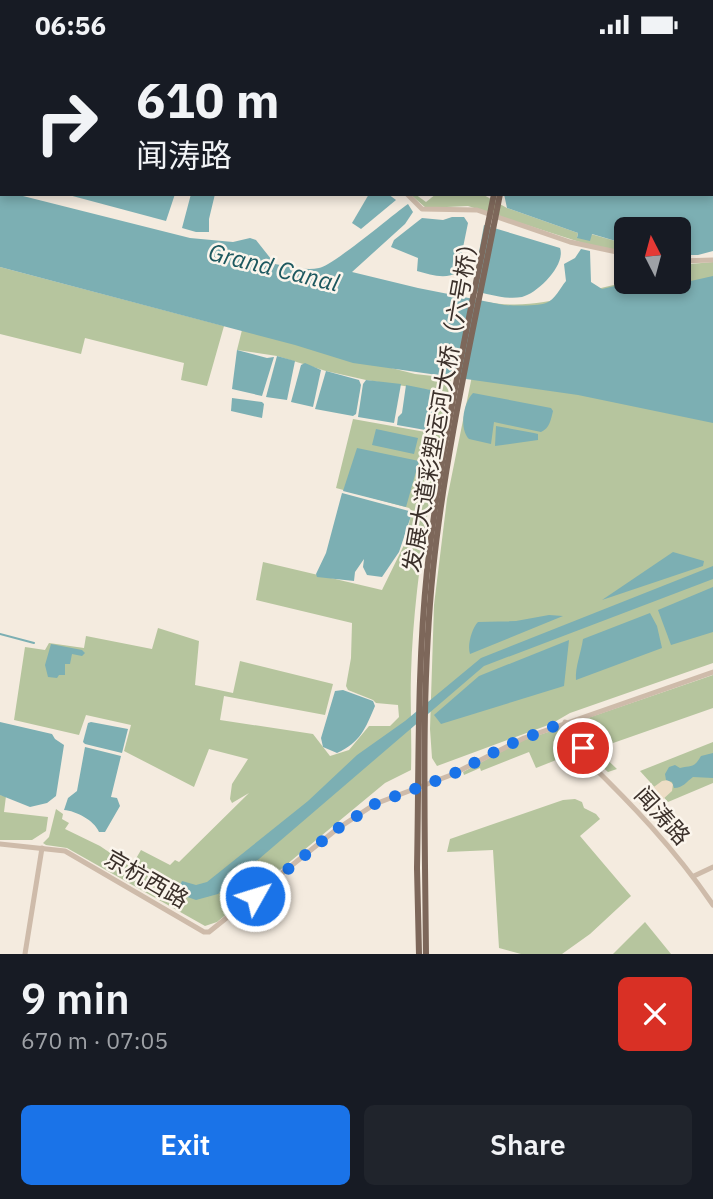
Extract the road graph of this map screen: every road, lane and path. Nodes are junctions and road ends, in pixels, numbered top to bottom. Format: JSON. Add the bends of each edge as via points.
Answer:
{"nodes":[{"id":1,"x":409,"y":196,"type":"edge"},
{"id":2,"x":494,"y":196,"type":"edge"},
{"id":3,"x":500,"y":196,"type":"edge"},
{"id":4,"x":614,"y":251,"type":"edge"},
{"id":5,"x":713,"y":260,"type":"edge"},
{"id":6,"x":691,"y":261,"type":"edge"},
{"id":7,"x":713,"y":672,"type":"edge"},
{"id":8,"x":565,"y":722,"type":"junction"},
{"id":9,"x":0,"y":844,"type":"edge"},
{"id":10,"x":42,"y":848,"type":"junction"},
{"id":11,"x":713,"y":867,"type":"edge"},
{"id":12,"x":421,"y":868,"type":"junction"},
{"id":13,"x":694,"y":876,"type":"junction"},
{"id":14,"x":713,"y":905,"type":"edge"},
{"id":15,"x":25,"y":954,"type":"edge"},
{"id":16,"x":419,"y":954,"type":"edge"},
{"id":17,"x":426,"y":954,"type":"edge"}],
"edges":[{"from":1,"to":4,"type":"street","via":[[425,209],[477,210],[570,242]]},
{"from":2,"to":12,"type":"main road","name":"发展大道彩塑运河大桥（六号桥）","bridge":true,"via":[[445,447],[427,573],[421,675]]},
{"from":3,"to":12,"type":"main road","name":"发展大道彩塑运河大桥（六号桥）","bridge":true,"via":[[445,475],[435,555],[427,640]]},
{"from":5,"to":6,"type":"street"},
{"from":7,"to":8,"type":"street","name":"京杭西路"},
{"from":8,"to":10,"type":"street","name":"京杭西路","via":[[375,804],[209,932],[65,851]]},
{"from":8,"to":13,"type":"street","name":"闻涛路","via":[[583,737],[580,754]]},
{"from":9,"to":10,"type":"street","name":"京杭西路"},
{"from":10,"to":15,"type":"street"},
{"from":11,"to":13,"type":"street"},
{"from":12,"to":16,"type":"main road"},
{"from":12,"to":17,"type":"main road"},
{"from":13,"to":14,"type":"street","name":"闻涛路"}]}
